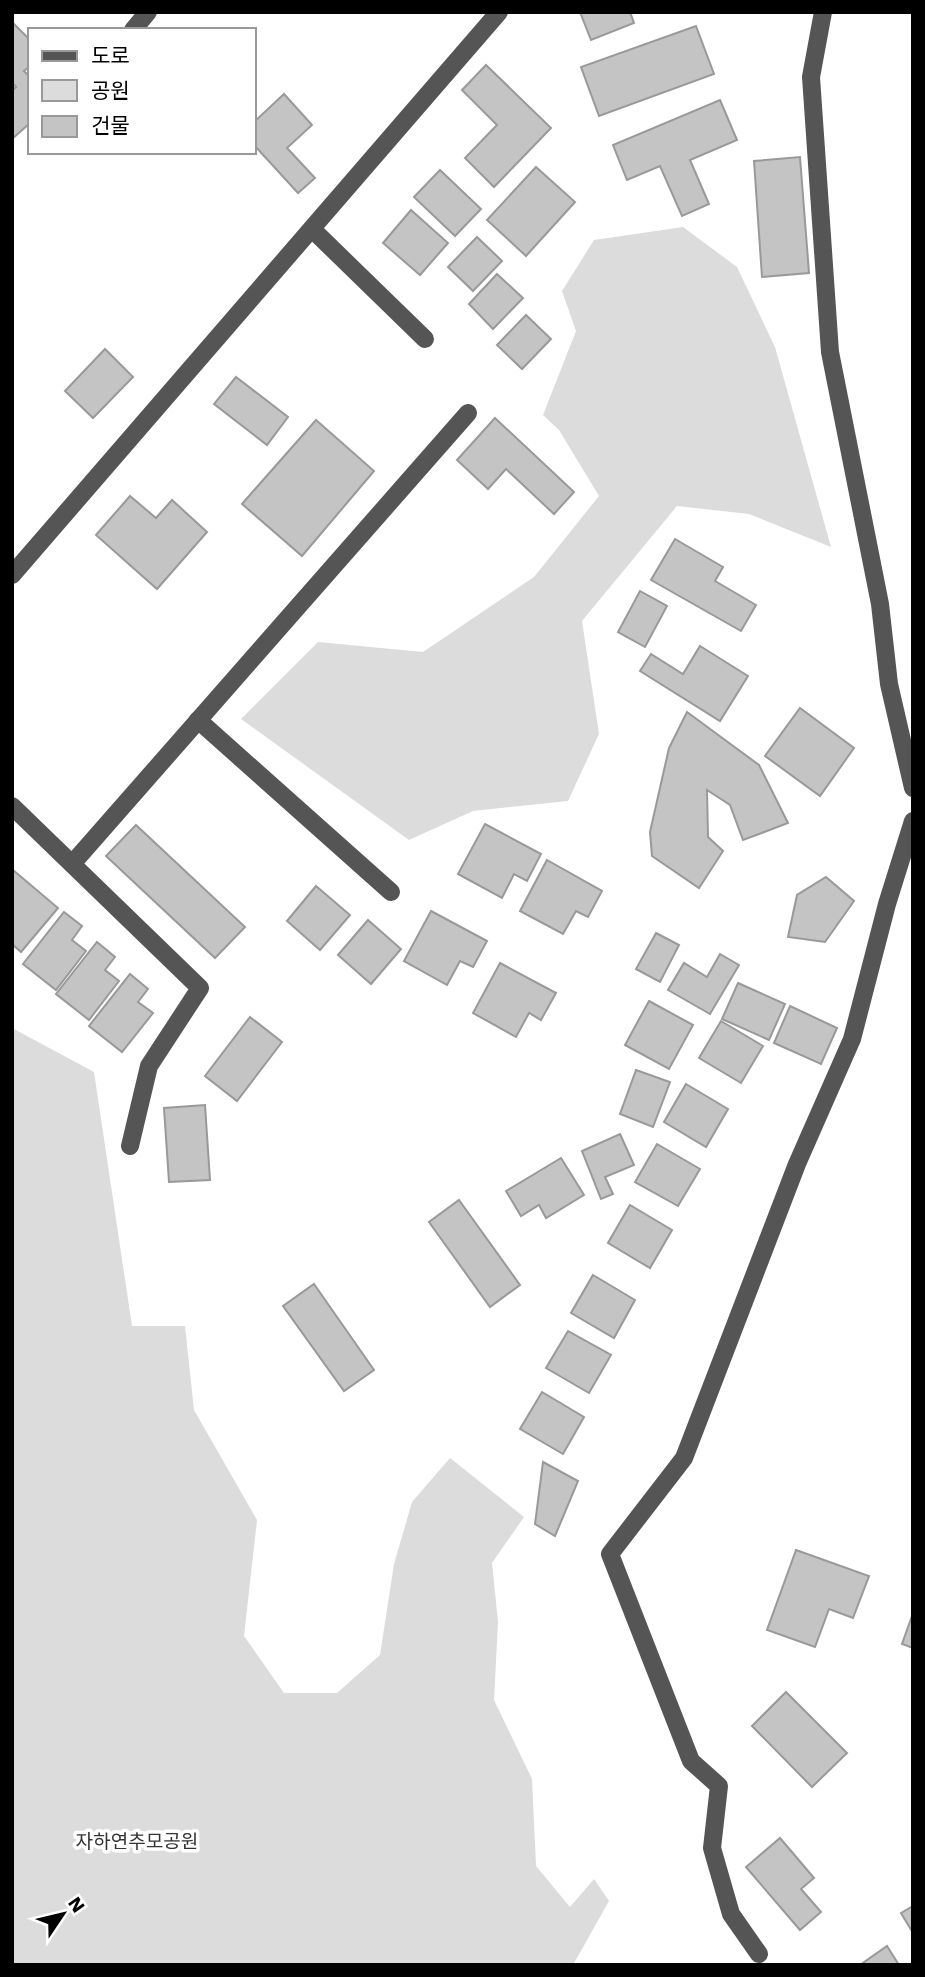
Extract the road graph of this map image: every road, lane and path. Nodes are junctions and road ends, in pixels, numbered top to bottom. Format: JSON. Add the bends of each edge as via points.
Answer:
{"nodes":[{"id":1,"x":148,"y":12,"type":"edge"},
{"id":2,"x":499,"y":12,"type":"edge"},
{"id":3,"x":823,"y":12,"type":"edge"},
{"id":4,"x":135,"y":28,"type":"edge"},
{"id":5,"x":312,"y":229,"type":"junction"},
{"id":6,"x":425,"y":339,"type":"dead end"},
{"id":7,"x":468,"y":413,"type":"dead end"},
{"id":8,"x":12,"y":575,"type":"edge"},
{"id":9,"x":198,"y":720,"type":"junction"},
{"id":10,"x":913,"y":788,"type":"edge"},
{"id":11,"x":12,"y":806,"type":"edge"},
{"id":12,"x":913,"y":821,"type":"edge"},
{"id":13,"x":72,"y":864,"type":"junction"},
{"id":14,"x":391,"y":892,"type":"dead end"},
{"id":15,"x":130,"y":1146,"type":"dead end"},
{"id":16,"x":759,"y":1954,"type":"dead end"}],
"edges":[{"from":1,"to":4,"type":"street"},
{"from":2,"to":5,"type":"street"},
{"from":3,"to":10,"type":"street","via":[[811,77],[830,352],[880,604],[889,684]]},
{"from":5,"to":6,"type":"street"},
{"from":5,"to":8,"type":"street"},
{"from":7,"to":9,"type":"street"},
{"from":9,"to":13,"type":"street"},
{"from":9,"to":14,"type":"street"},
{"from":11,"to":13,"type":"street"},
{"from":12,"to":16,"type":"street","via":[[852,1039],[797,1164],[684,1458],[610,1554],[691,1761],[719,1786],[712,1847],[731,1914]]},
{"from":13,"to":15,"type":"street","via":[[200,988],[149,1066]]}]}
